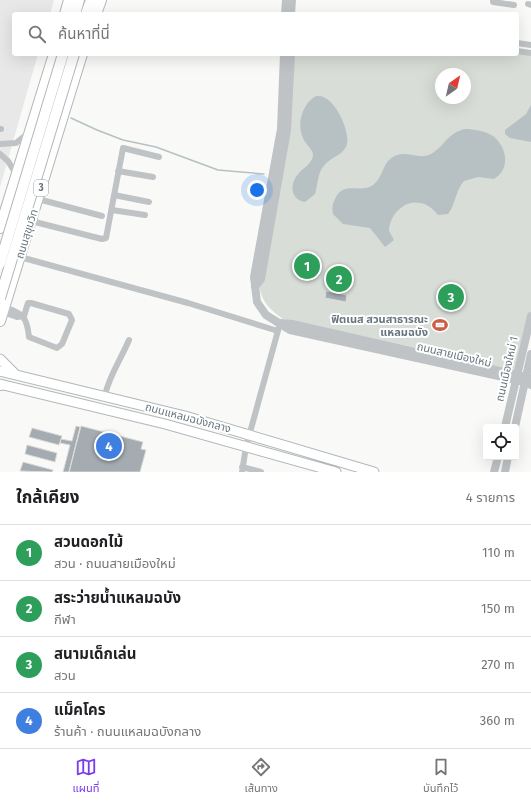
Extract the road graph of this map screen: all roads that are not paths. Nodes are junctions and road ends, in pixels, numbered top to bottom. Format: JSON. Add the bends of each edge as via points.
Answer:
{"nodes":[{"id":1,"x":69,"y":0,"type":"edge"},
{"id":2,"x":79,"y":0,"type":"edge"},
{"id":3,"x":91,"y":0,"type":"edge"},
{"id":4,"x":101,"y":0,"type":"edge"},
{"id":5,"x":286,"y":0,"type":"edge"},
{"id":6,"x":292,"y":0,"type":"edge"},
{"id":7,"x":493,"y":0,"type":"edge"},
{"id":8,"x":514,"y":5,"type":"dead end"},
{"id":9,"x":66,"y":12,"type":"edge"},
{"id":10,"x":76,"y":12,"type":"edge"},
{"id":11,"x":87,"y":12,"type":"edge"},
{"id":12,"x":97,"y":12,"type":"edge"},
{"id":13,"x":288,"y":12,"type":"edge"},
{"id":14,"x":289,"y":12,"type":"edge"},
{"id":15,"x":519,"y":43,"type":"edge"},
{"id":16,"x":531,"y":45,"type":"edge"},
{"id":17,"x":519,"y":51,"type":"edge"},
{"id":18,"x":531,"y":52,"type":"edge"},
{"id":19,"x":53,"y":56,"type":"edge"},
{"id":20,"x":61,"y":56,"type":"edge"},
{"id":21,"x":73,"y":56,"type":"edge"},
{"id":22,"x":81,"y":56,"type":"edge"},
{"id":23,"x":284,"y":56,"type":"edge"},
{"id":24,"x":291,"y":56,"type":"edge"},
{"id":25,"x":287,"y":101,"type":"junction"},
{"id":26,"x":30,"y":132,"type":"junction"},
{"id":27,"x":0,"y":144,"type":"edge"},
{"id":28,"x":0,"y":154,"type":"edge"},
{"id":29,"x":159,"y":157,"type":"dead end"},
{"id":30,"x":118,"y":171,"type":"junction"},
{"id":31,"x":16,"y":174,"type":"junction"},
{"id":32,"x":153,"y":177,"type":"dead end"},
{"id":33,"x":114,"y":195,"type":"junction"},
{"id":34,"x":38,"y":199,"type":"junction"},
{"id":35,"x":149,"y":202,"type":"dead end"},
{"id":36,"x":112,"y":210,"type":"junction"},
{"id":37,"x":145,"y":215,"type":"dead end"},
{"id":38,"x":102,"y":216,"type":"dead end"},
{"id":39,"x":3,"y":218,"type":"junction"},
{"id":40,"x":30,"y":223,"type":"junction"},
{"id":41,"x":0,"y":228,"type":"edge"},
{"id":42,"x":20,"y":257,"type":"junction"},
{"id":43,"x":0,"y":263,"type":"edge"},
{"id":44,"x":2,"y":310,"type":"edge"},
{"id":45,"x":24,"y":316,"type":"junction"},
{"id":46,"x":531,"y":316,"type":"edge"},
{"id":47,"x":279,"y":327,"type":"junction"},
{"id":48,"x":129,"y":340,"type":"dead end"},
{"id":49,"x":531,"y":354,"type":"edge"},
{"id":50,"x":0,"y":359,"type":"edge"},
{"id":51,"x":0,"y":370,"type":"edge"},
{"id":52,"x":19,"y":375,"type":"junction"},
{"id":53,"x":524,"y":379,"type":"edge"},
{"id":54,"x":0,"y":385,"type":"edge"},
{"id":55,"x":20,"y":389,"type":"junction"},
{"id":56,"x":101,"y":394,"type":"junction"},
{"id":57,"x":95,"y":407,"type":"junction"},
{"id":58,"x":506,"y":424,"type":"edge"},
{"id":59,"x":516,"y":424,"type":"edge"},
{"id":60,"x":249,"y":434,"type":"junction"},
{"id":61,"x":246,"y":447,"type":"junction"},
{"id":62,"x":497,"y":460,"type":"edge"},
{"id":63,"x":507,"y":460,"type":"edge"},
{"id":64,"x":340,"y":461,"type":"junction"},
{"id":65,"x":242,"y":469,"type":"edge"},
{"id":66,"x":321,"y":470,"type":"edge"},
{"id":67,"x":261,"y":472,"type":"edge"},
{"id":68,"x":337,"y":472,"type":"edge"},
{"id":69,"x":374,"y":472,"type":"edge"},
{"id":70,"x":494,"y":472,"type":"edge"},
{"id":71,"x":505,"y":472,"type":"edge"}],
"edges":[{"from":1,"to":9,"type":"highway"},
{"from":2,"to":10,"type":"highway"},
{"from":3,"to":11,"type":"highway"},
{"from":4,"to":12,"type":"highway"},
{"from":5,"to":13,"type":"street"},
{"from":6,"to":14,"type":"street"},
{"from":7,"to":8,"type":"street"},
{"from":15,"to":16,"type":"street"},
{"from":17,"to":18,"type":"street"},
{"from":19,"to":26,"type":"highway"},
{"from":20,"to":43,"type":"highway","name":"ถนนสุขุมวิท","number":"3","bridge":true},
{"from":21,"to":44,"type":"highway","name":"ถนนสุขุมวิท","number":"3","bridge":true},
{"from":22,"to":34,"type":"highway","name":"ถนนสุขุมวิท","number":"3"},
{"from":23,"to":25,"type":"street","name":"ถนนสายเมืองใหม่"},
{"from":24,"to":25,"type":"street","name":"ถนนสายเมืองใหม่"},
{"from":25,"to":47,"type":"street","name":"ถนนสายเมืองใหม่","via":[[287,130],[265,233],[261,279],[255,287],[257,302]]},
{"from":26,"to":27,"type":"street","via":[[16,143]]},
{"from":26,"to":31,"type":"highway"},
{"from":28,"to":31,"type":"street"},
{"from":29,"to":30,"type":"street","via":[[123,148]]},
{"from":30,"to":32,"type":"street"},
{"from":30,"to":33,"type":"street"},
{"from":31,"to":39,"type":"highway"},
{"from":33,"to":35,"type":"street"},
{"from":33,"to":36,"type":"street"},
{"from":34,"to":38,"type":"street"},
{"from":34,"to":40,"type":"highway","name":"ถนนสุขุมวิท","number":"3"},
{"from":36,"to":37,"type":"street"},
{"from":36,"to":40,"type":"street","via":[[108,234],[102,240]]},
{"from":39,"to":40,"type":"highway","via":[[8,227],[16,231],[23,230]]},
{"from":39,"to":41,"type":"highway"},
{"from":40,"to":42,"type":"highway","name":"ถนนสุขุมวิท","number":"3"},
{"from":42,"to":44,"type":"highway","name":"ถนนสุขุมวิท","number":"3"},
{"from":42,"to":47,"type":"street"},
{"from":44,"to":45,"type":"street","via":[[19,312]]},
{"from":45,"to":45,"type":"street","via":[[29,337],[57,348],[62,344],[72,320],[69,314],[30,303],[26,306]]},
{"from":46,"to":53,"type":"street","name":"ถนนเมืองใหม่ 1"},
{"from":47,"to":53,"type":"street","name":"ถนนสายเมืองใหม่"},
{"from":47,"to":60,"type":"street"},
{"from":48,"to":56,"type":"street","via":[[118,366]]},
{"from":49,"to":53,"type":"street","name":"ถนนเมืองใหม่ 1"},
{"from":50,"to":52,"type":"main road"},
{"from":51,"to":52,"type":"main road","name":"ถนนแหลมฉบังกลาง"},
{"from":52,"to":55,"type":"main road"},
{"from":52,"to":56,"type":"main road","name":"ถนนแหลมฉบังกลาง"},
{"from":53,"to":58,"type":"street","name":"ถนนเมืองใหม่ 1"},
{"from":53,"to":59,"type":"street","name":"ถนนเมืองใหม่ 1"},
{"from":54,"to":55,"type":"main road","name":"ถนนแหลมฉบังกลาง"},
{"from":55,"to":57,"type":"main road","name":"ถนนแหลมฉบังกลาง"},
{"from":56,"to":57,"type":"main road"},
{"from":56,"to":60,"type":"main road","name":"ถนนแหลมฉบังกลาง"},
{"from":57,"to":61,"type":"main road","name":"ถนนแหลมฉบังกลาง"},
{"from":60,"to":61,"type":"street"},
{"from":60,"to":64,"type":"main road","name":"ถนนแหลมฉบังกลาง"},
{"from":61,"to":65,"type":"street"},
{"from":61,"to":66,"type":"main road","name":"ถนนแหลมฉบังกลาง"},
{"from":62,"to":70,"type":"street"},
{"from":63,"to":71,"type":"street"},
{"from":64,"to":68,"type":"street"},
{"from":64,"to":69,"type":"main road","name":"ถนนแหลมฉบังกลาง"},
{"from":65,"to":67,"type":"street"},
{"from":66,"to":68,"type":"main road","name":"ถนนแหลมฉบังกลาง"}]}
